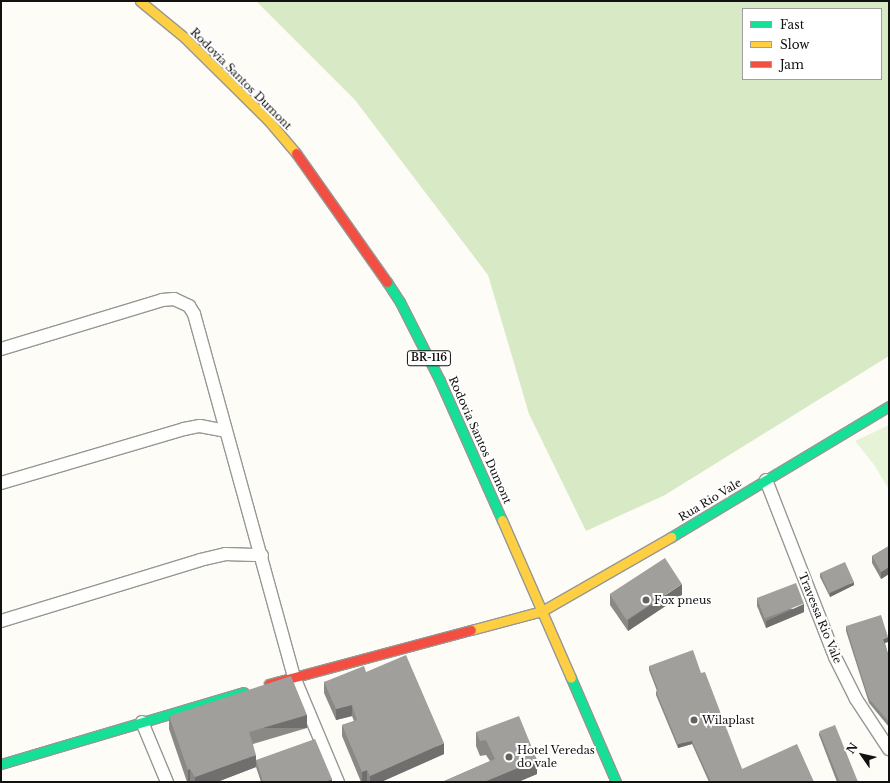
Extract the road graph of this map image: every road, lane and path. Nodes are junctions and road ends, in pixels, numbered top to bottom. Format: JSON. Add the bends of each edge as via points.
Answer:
{"nodes":[{"id":1,"x":140,"y":1,"type":"edge"},
{"id":2,"x":1,"y":349,"type":"edge"},
{"id":3,"x":889,"y":406,"type":"edge"},
{"id":4,"x":226,"y":431,"type":"junction"},
{"id":5,"x":766,"y":480,"type":"junction"},
{"id":6,"x":1,"y":483,"type":"edge"},
{"id":7,"x":262,"y":554,"type":"junction"},
{"id":8,"x":542,"y":611,"type":"junction"},
{"id":9,"x":1,"y":621,"type":"edge"},
{"id":10,"x":294,"y":677,"type":"junction"},
{"id":11,"x":142,"y":722,"type":"junction"},
{"id":12,"x":889,"y":750,"type":"edge"},
{"id":13,"x":1,"y":764,"type":"edge"},
{"id":14,"x":167,"y":782,"type":"edge"},
{"id":15,"x":338,"y":782,"type":"edge"},
{"id":16,"x":616,"y":782,"type":"edge"}],
"edges":[{"from":1,"to":8,"type":"main road","name":"Rodovia Santos Dumont","number":"BR-116","via":[[185,38],[268,120],[308,166],[400,302],[440,381]]},
{"from":2,"to":4,"type":"street","via":[[162,300],[182,301],[190,306],[194,314]]},
{"from":3,"to":5,"type":"main road","name":"Rua Rio Vale"},
{"from":4,"to":6,"type":"street","via":[[200,426],[184,429]]},
{"from":4,"to":7,"type":"street"},
{"from":5,"to":8,"type":"main road","name":"Rua Rio Vale"},
{"from":5,"to":12,"type":"street","name":"Travessa Rio Vale","via":[[835,657],[856,699]]},
{"from":7,"to":9,"type":"street","via":[[231,554],[200,560]]},
{"from":7,"to":10,"type":"street"},
{"from":8,"to":10,"type":"main road","name":"Rua Rio Vale"},
{"from":8,"to":16,"type":"main road","name":"Rodovia Santos Dumont","number":"BR-116"},
{"from":10,"to":11,"type":"main road","name":"Rua Rio Vale"},
{"from":10,"to":15,"type":"street"},
{"from":11,"to":13,"type":"main road","name":"Rua Rio Vale"},
{"from":11,"to":14,"type":"street"}]}
